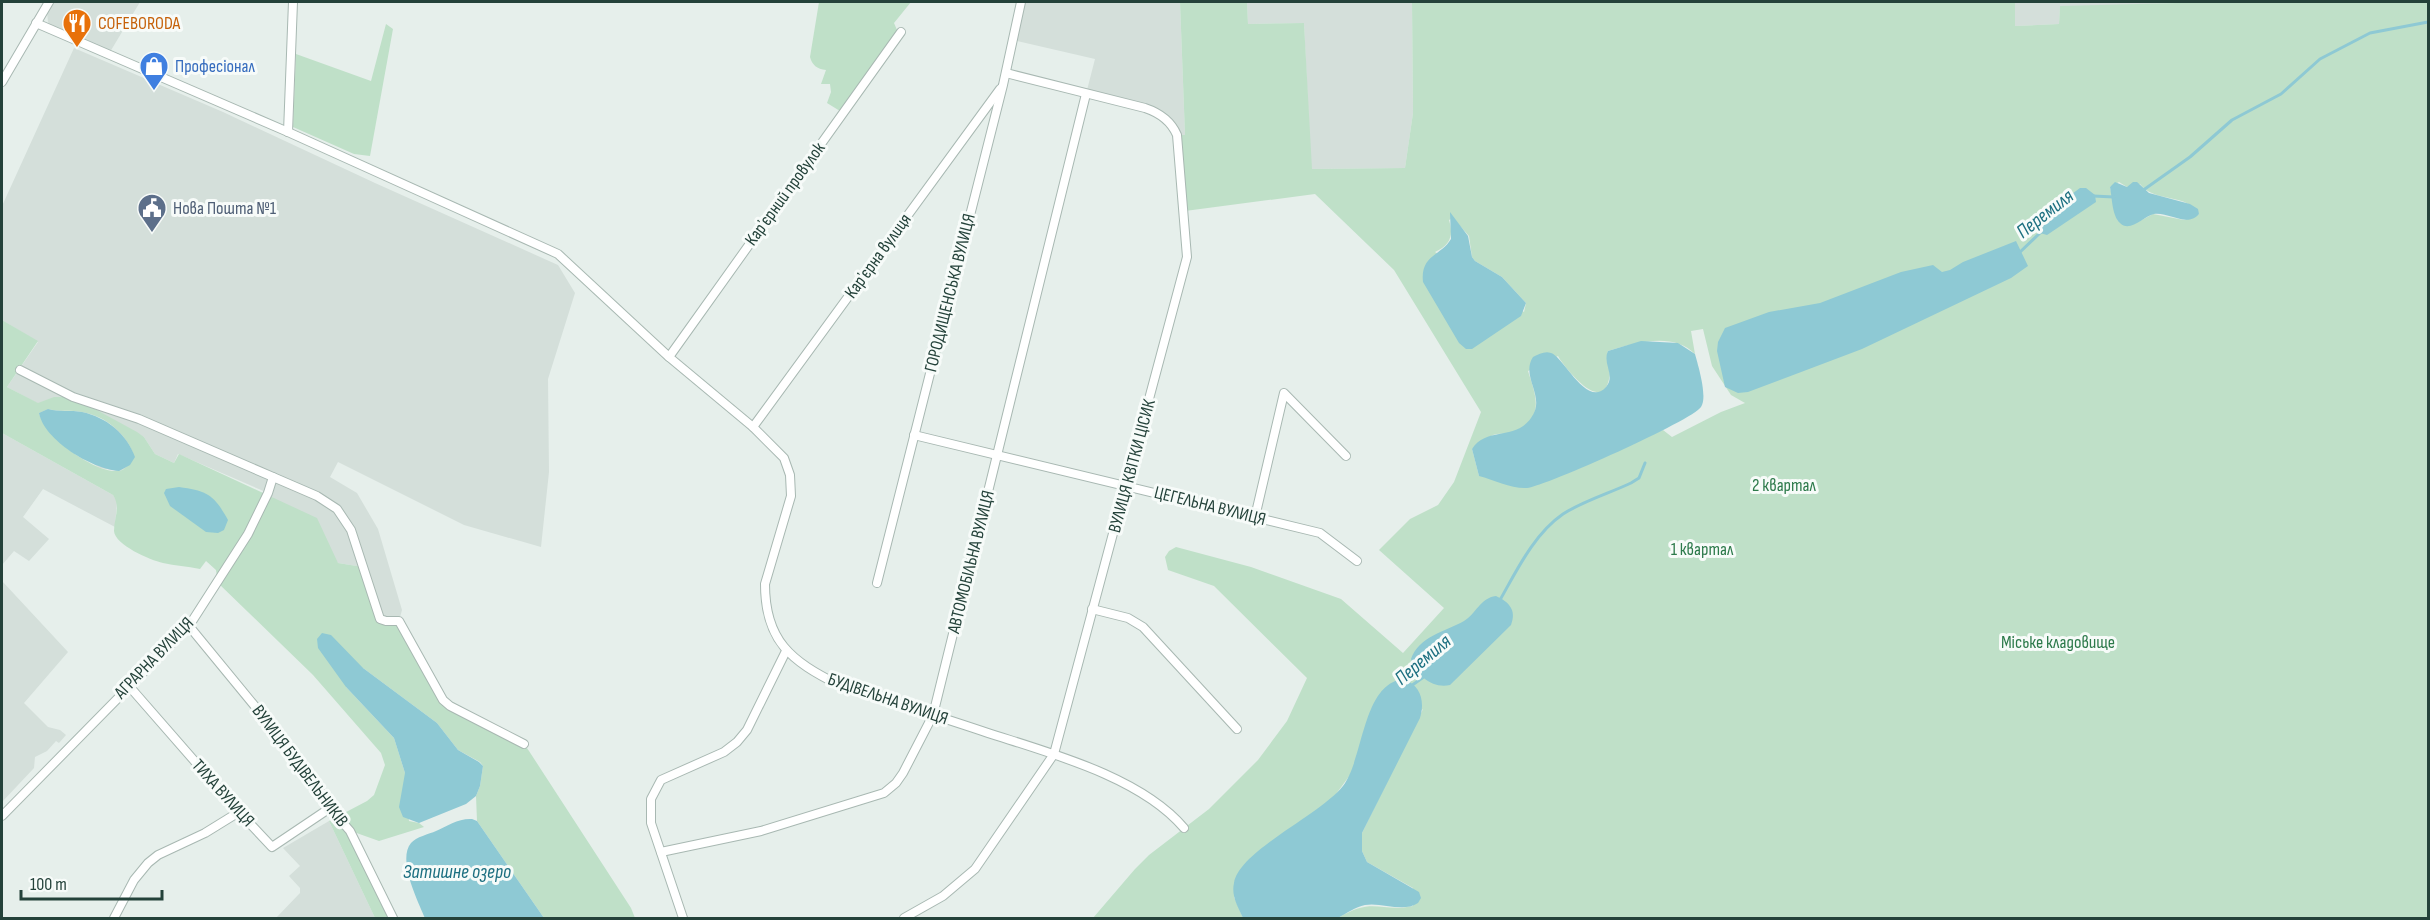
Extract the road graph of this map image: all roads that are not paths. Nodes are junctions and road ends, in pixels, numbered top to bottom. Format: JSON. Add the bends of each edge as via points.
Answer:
{"nodes":[{"id":1,"x":293,"y":2,"type":"edge"},
{"id":2,"x":1021,"y":2,"type":"edge"},
{"id":3,"x":46,"y":4,"type":"edge"},
{"id":4,"x":36,"y":23,"type":"junction"},
{"id":5,"x":901,"y":32,"type":"dead end"},
{"id":6,"x":1006,"y":73,"type":"junction"},
{"id":7,"x":2,"y":82,"type":"edge"},
{"id":8,"x":1003,"y":85,"type":"junction"},
{"id":9,"x":1086,"y":94,"type":"junction"},
{"id":10,"x":288,"y":132,"type":"junction"},
{"id":11,"x":669,"y":357,"type":"junction"},
{"id":12,"x":20,"y":370,"type":"dead end"},
{"id":13,"x":753,"y":427,"type":"junction"},
{"id":14,"x":914,"y":435,"type":"junction"},
{"id":15,"x":997,"y":455,"type":"junction"},
{"id":16,"x":1346,"y":456,"type":"dead end"},
{"id":17,"x":273,"y":477,"type":"junction"},
{"id":18,"x":1127,"y":486,"type":"junction"},
{"id":19,"x":1255,"y":517,"type":"junction"},
{"id":20,"x":1357,"y":561,"type":"dead end"},
{"id":21,"x":877,"y":583,"type":"dead end"},
{"id":22,"x":1092,"y":609,"type":"junction"},
{"id":23,"x":189,"y":626,"type":"junction"},
{"id":24,"x":786,"y":651,"type":"junction"},
{"id":25,"x":129,"y":686,"type":"junction"},
{"id":26,"x":933,"y":715,"type":"junction"},
{"id":27,"x":1237,"y":729,"type":"dead end"},
{"id":28,"x":524,"y":744,"type":"dead end"},
{"id":29,"x":1054,"y":754,"type":"junction"},
{"id":30,"x":330,"y":808,"type":"junction"},
{"id":31,"x":239,"y":812,"type":"junction"},
{"id":32,"x":2,"y":816,"type":"edge"},
{"id":33,"x":1184,"y":828,"type":"dead end"},
{"id":34,"x":661,"y":852,"type":"junction"},
{"id":35,"x":114,"y":918,"type":"edge"},
{"id":36,"x":393,"y":918,"type":"edge"},
{"id":37,"x":683,"y":918,"type":"edge"},
{"id":38,"x":904,"y":918,"type":"edge"}],
"edges":[{"from":1,"to":10,"type":"street"},
{"from":2,"to":6,"type":"street","name":"ГОРОДИЩЕНСЬКА ВУЛИЦЯ"},
{"from":3,"to":4,"type":"street"},
{"from":4,"to":7,"type":"street"},
{"from":4,"to":10,"type":"street","name":"БУДІВЕЛЬНА ВУЛИЦЯ"},
{"from":5,"to":11,"type":"street","name":"Карʼєрний провулок"},
{"from":6,"to":8,"type":"street","name":"ГОРОДИЩЕНСЬКА ВУЛИЦЯ"},
{"from":6,"to":9,"type":"street","name":"ВУЛИЦЯ КВІТКИ ЦІСИК"},
{"from":8,"to":13,"type":"street","name":"Карʼєрна вулиця"},
{"from":8,"to":14,"type":"street","name":"ГОРОДИЩЕНСЬКА ВУЛИЦЯ"},
{"from":9,"to":15,"type":"street","name":"АВТОМОБІЛЬНА ВУЛИЦЯ"},
{"from":9,"to":18,"type":"street","name":"ВУЛИЦЯ КВІТКИ ЦІСИК","via":[[1152,110],[1170,123],[1177,135],[1187,257]]},
{"from":10,"to":11,"type":"street","name":"БУДІВЕЛЬНА ВУЛИЦЯ","via":[[558,254]]},
{"from":11,"to":13,"type":"street","name":"БУДІВЕЛЬНА ВУЛИЦЯ"},
{"from":12,"to":17,"type":"street","via":[[73,397],[139,419]]},
{"from":13,"to":24,"type":"street","name":"БУДІВЕЛЬНА ВУЛИЦЯ","via":[[784,458],[792,485],[765,584],[770,621]]},
{"from":14,"to":15,"type":"street","name":"ЦЕГЕЛЬНА ВУЛИЦЯ"},
{"from":14,"to":21,"type":"street","name":"ГОРОДИЩЕНСЬКА ВУЛИЦЯ"},
{"from":15,"to":18,"type":"street","name":"ЦЕГЕЛЬНА ВУЛИЦЯ"},
{"from":15,"to":26,"type":"street","name":"АВТОМОБІЛЬНА ВУЛИЦЯ"},
{"from":16,"to":19,"type":"street","via":[[1284,393]]},
{"from":17,"to":23,"type":"street","name":"АГРАРНА ВУЛИЦЯ","via":[[248,534]]},
{"from":17,"to":28,"type":"street","via":[[337,509],[351,530],[380,618],[399,621],[443,700]]},
{"from":18,"to":19,"type":"street","name":"ЦЕГЕЛЬНА ВУЛИЦЯ"},
{"from":18,"to":22,"type":"street","name":"ВУЛИЦЯ КВІТКИ ЦІСИК"},
{"from":19,"to":20,"type":"street","name":"ЦЕГЕЛЬНА ВУЛИЦЯ","via":[[1320,533]]},
{"from":22,"to":27,"type":"street","via":[[1128,618],[1143,627]]},
{"from":22,"to":29,"type":"street","name":"ВУЛИЦЯ КВІТКИ ЦІСИК"},
{"from":23,"to":25,"type":"street","name":"АГРАРНА ВУЛИЦЯ"},
{"from":23,"to":30,"type":"street","name":"ВУЛИЦЯ БУДІВЕЛЬНИКІВ","via":[[304,766]]},
{"from":24,"to":26,"type":"street","name":"БУДІВЕЛЬНА ВУЛИЦЯ","via":[[839,685]]},
{"from":24,"to":34,"type":"street","via":[[747,730],[737,742],[724,752],[661,780],[656,787],[651,799],[651,823]]},
{"from":25,"to":31,"type":"street","name":"ТИХА ВУЛИЦЯ"},
{"from":25,"to":32,"type":"street","name":"АГРАРНА ВУЛИЦЯ"},
{"from":26,"to":29,"type":"street","name":"БУДІВЕЛЬНА ВУЛИЦЯ"},
{"from":26,"to":34,"type":"street","name":"АВТОМОБІЛЬНА ВУЛИЦЯ","via":[[903,773],[884,793],[761,831]]},
{"from":29,"to":33,"type":"street","name":"БУДІВЕЛЬНА ВУЛИЦЯ","via":[[1141,791]]},
{"from":29,"to":38,"type":"street","name":"ВУЛИЦЯ КВІТКИ ЦІСИК","via":[[975,869],[943,896]]},
{"from":30,"to":31,"type":"street","name":"ТИХА ВУЛИЦЯ","via":[[272,846]]},
{"from":30,"to":36,"type":"street","name":"ВУЛИЦЯ БУДІВЕЛЬНИКІВ","via":[[350,831]]},
{"from":31,"to":35,"type":"street","via":[[153,858],[139,873]]},
{"from":34,"to":37,"type":"street"}]}
